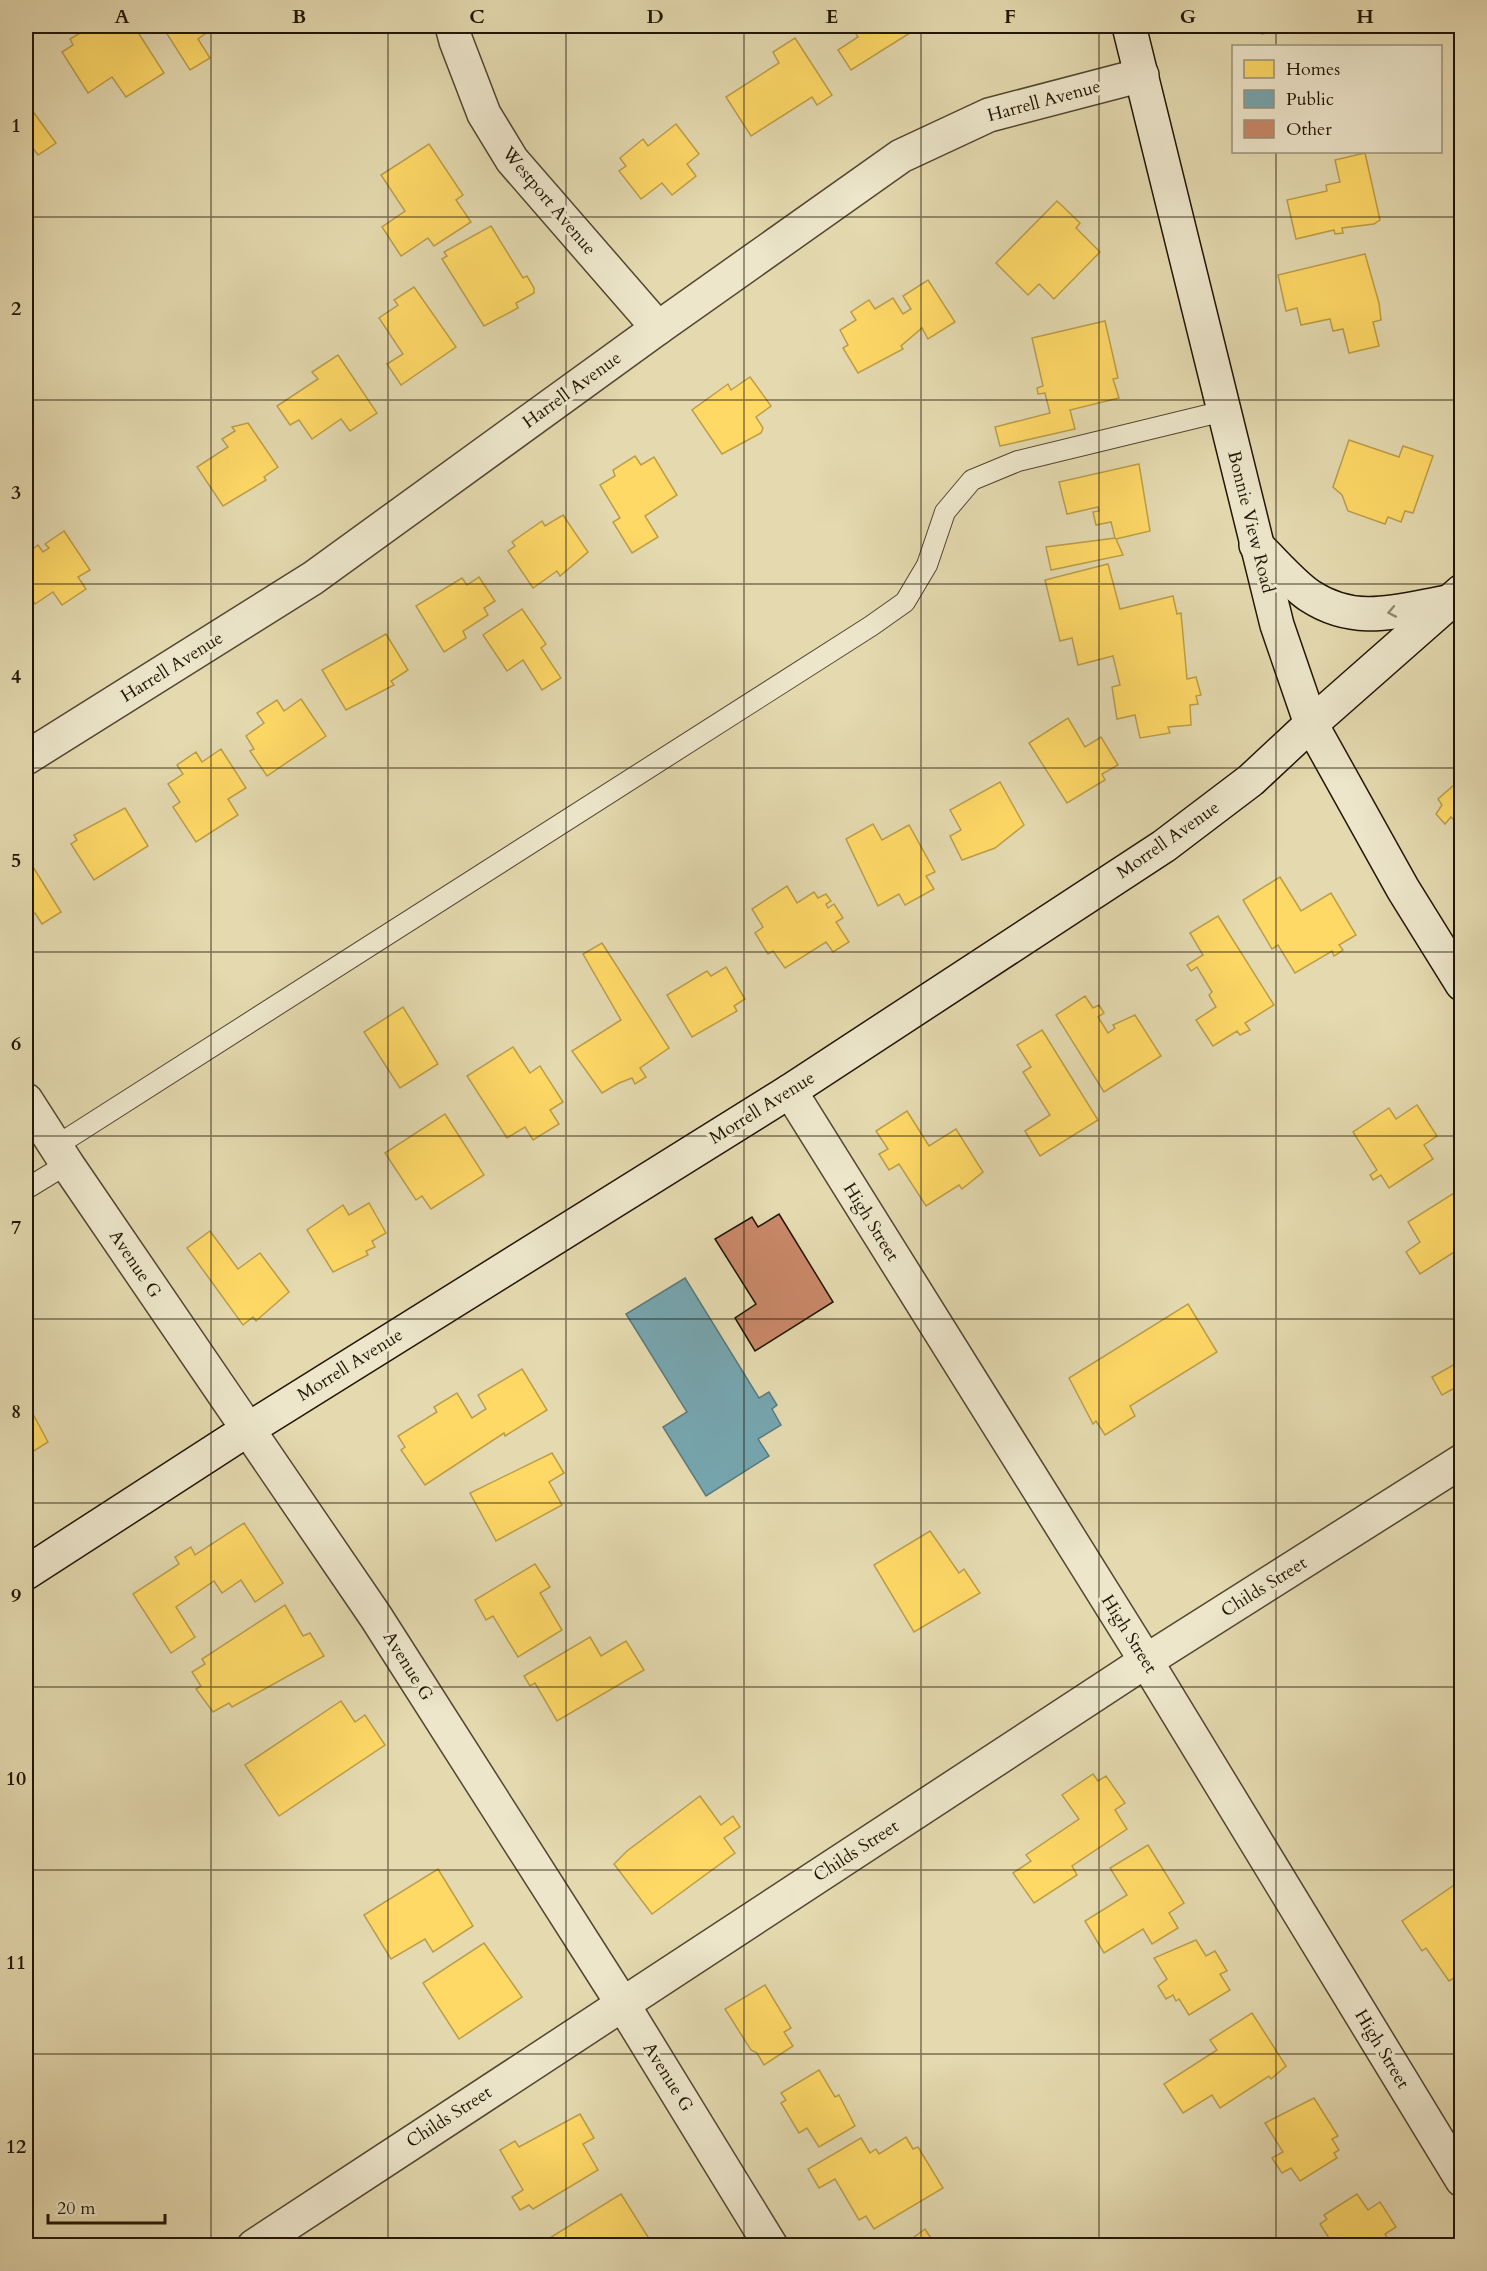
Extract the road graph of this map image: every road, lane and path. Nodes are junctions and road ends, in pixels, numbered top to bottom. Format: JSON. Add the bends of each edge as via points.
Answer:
{"nodes":[{"id":1,"x":452,"y":26,"type":"edge"},
{"id":2,"x":1130,"y":26,"type":"edge"},
{"id":3,"x":1142,"y":75,"type":"junction"},
{"id":4,"x":658,"y":328,"type":"junction"},
{"id":5,"x":1224,"y":411,"type":"junction"},
{"id":6,"x":1256,"y":545,"type":"junction"},
{"id":7,"x":1456,"y":596,"type":"edge"},
{"id":8,"x":1311,"y":724,"type":"junction"},
{"id":9,"x":26,"y":758,"type":"edge"},
{"id":10,"x":1461,"y":984,"type":"edge"},
{"id":11,"x":790,"y":1091,"type":"junction"},
{"id":12,"x":26,"y":1100,"type":"edge"},
{"id":13,"x":61,"y":1155,"type":"junction"},
{"id":14,"x":26,"y":1189,"type":"edge"},
{"id":15,"x":247,"y":1430,"type":"junction"},
{"id":16,"x":1461,"y":1461,"type":"edge"},
{"id":17,"x":26,"y":1572,"type":"edge"},
{"id":18,"x":1146,"y":1661,"type":"junction"},
{"id":19,"x":622,"y":2003,"type":"junction"},
{"id":20,"x":1461,"y":2180,"type":"edge"},
{"id":21,"x":268,"y":2242,"type":"edge"},
{"id":22,"x":771,"y":2246,"type":"edge"}],
"edges":[{"from":1,"to":4,"type":"street","name":"Westport Avenue","via":[[484,114],[512,160]]},
{"from":2,"to":3,"type":"street","name":"Bonnie View Road"},
{"from":3,"to":4,"type":"street","name":"Harrell Avenue","via":[[989,115],[902,156]]},
{"from":3,"to":5,"type":"street","name":"Bonnie View Road"},
{"from":4,"to":9,"type":"street","name":"Harrell Avenue","via":[[312,578]]},
{"from":5,"to":6,"type":"street","name":"Bonnie View Road"},
{"from":5,"to":13,"type":"lane","via":[[1018,461],[972,480],[945,512],[927,565],[896,608]]},
{"from":7,"to":6,"type":"street","one_way":true,"via":[[1380,615],[1346,613],[1309,596]]},
{"from":6,"to":8,"type":"street","name":"Bonnie View Road","via":[[1277,625]]},
{"from":7,"to":8,"type":"street","name":"Morrell Avenue"},
{"from":8,"to":10,"type":"street","name":"Bonnie View Road"},
{"from":8,"to":11,"type":"street","name":"Morrell Avenue","via":[[1251,780],[1164,846]]},
{"from":11,"to":15,"type":"street","name":"Morrell Avenue"},
{"from":11,"to":18,"type":"street","name":"High Street"},
{"from":12,"to":13,"type":"street","name":"Avenue G"},
{"from":13,"to":14,"type":"lane"},
{"from":13,"to":15,"type":"street","name":"Avenue G"},
{"from":15,"to":17,"type":"street","name":"Morrell Avenue"},
{"from":15,"to":19,"type":"street","name":"Avenue G","via":[[376,1617]]},
{"from":16,"to":18,"type":"street","name":"Childs Street"},
{"from":18,"to":19,"type":"street","name":"Childs Street"},
{"from":18,"to":20,"type":"street","name":"High Street"},
{"from":19,"to":21,"type":"street","name":"Childs Street"},
{"from":19,"to":22,"type":"street","name":"Avenue G"}]}
